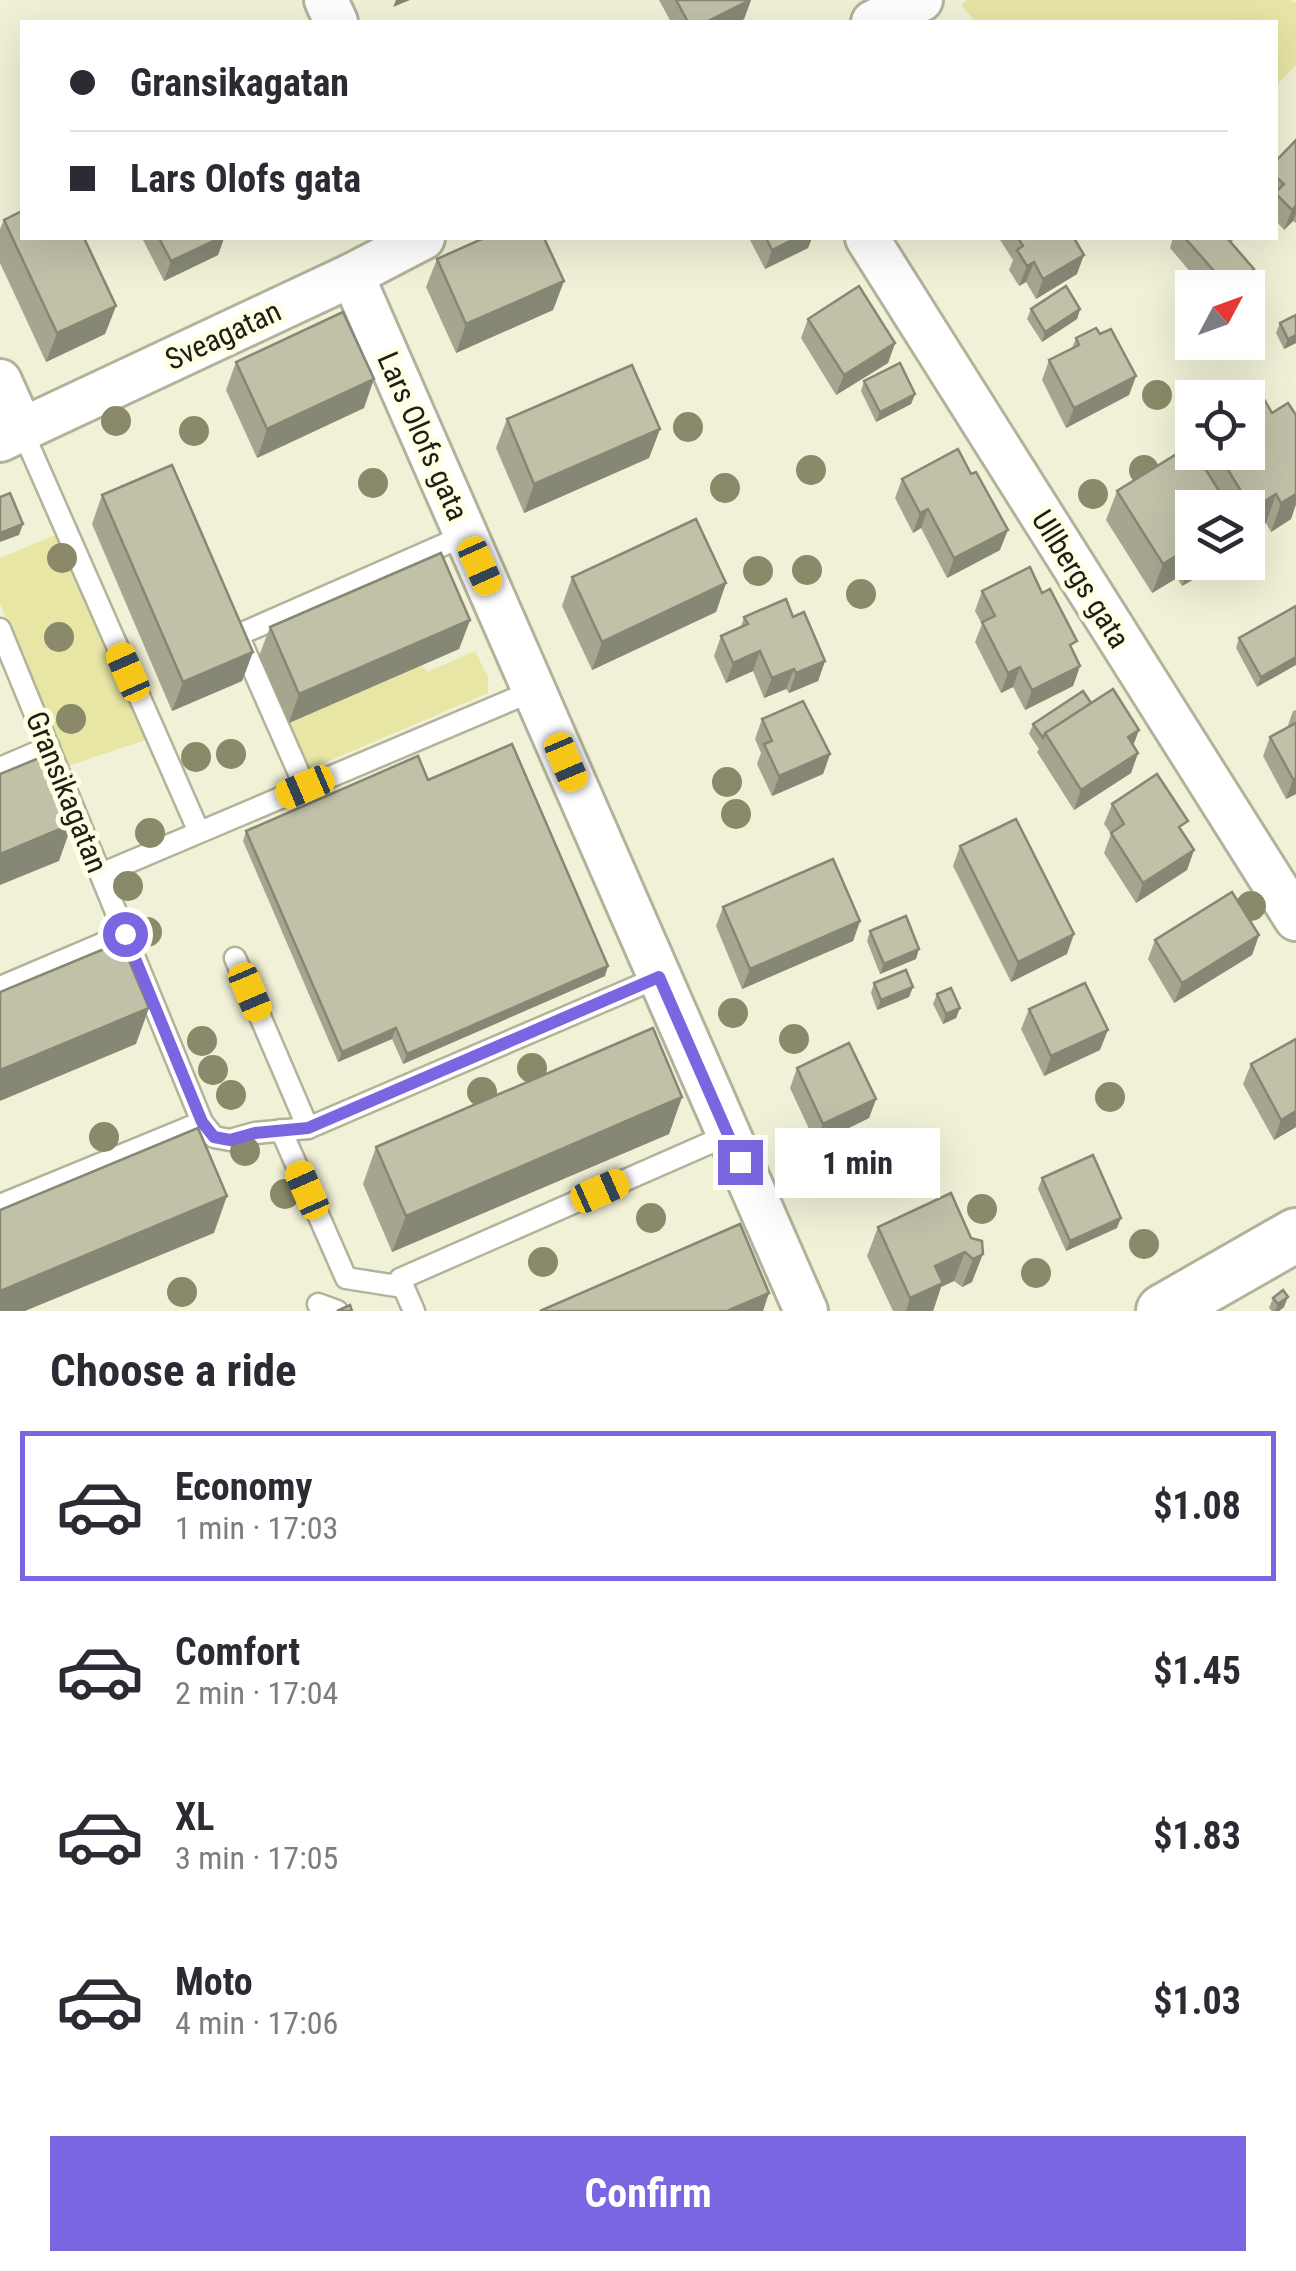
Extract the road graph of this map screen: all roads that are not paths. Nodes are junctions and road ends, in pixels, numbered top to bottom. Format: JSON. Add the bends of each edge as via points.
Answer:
{"nodes":[{"id":1,"x":921,"y":0,"type":"edge"},
{"id":2,"x":878,"y":20,"type":"edge"},
{"id":3,"x":419,"y":240,"type":"edge"},
{"id":4,"x":868,"y":240,"type":"edge"},
{"id":5,"x":352,"y":275,"type":"junction"},
{"id":6,"x":0,"y":381,"type":"edge"},
{"id":7,"x":11,"y":435,"type":"edge"},
{"id":8,"x":466,"y":535,"type":"junction"},
{"id":9,"x":0,"y":628,"type":"edge"},
{"id":10,"x":535,"y":690,"type":"junction"},
{"id":11,"x":48,"y":747,"type":"junction"},
{"id":12,"x":0,"y":768,"type":"edge"},
{"id":13,"x":305,"y":787,"type":"junction"},
{"id":14,"x":198,"y":832,"type":"junction"},
{"id":15,"x":101,"y":874,"type":"junction"},
{"id":16,"x":1296,"y":919,"type":"edge"},
{"id":17,"x":125,"y":934,"type":"junction"},
{"id":18,"x":235,"y":958,"type":"dead end"},
{"id":19,"x":659,"y":977,"type":"junction"},
{"id":20,"x":0,"y":987,"type":"edge"},
{"id":21,"x":202,"y":1122,"type":"junction"},
{"id":22,"x":308,"y":1128,"type":"junction"},
{"id":23,"x":281,"y":1130,"type":"junction"},
{"id":24,"x":728,"y":1136,"type":"junction"},
{"id":25,"x":0,"y":1205,"type":"edge"},
{"id":26,"x":1296,"y":1235,"type":"edge"},
{"id":27,"x":404,"y":1287,"type":"junction"},
{"id":28,"x":414,"y":1311,"type":"edge"},
{"id":29,"x":806,"y":1311,"type":"edge"},
{"id":30,"x":1163,"y":1311,"type":"edge"}],
"edges":[{"from":1,"to":2,"type":"street"},
{"from":3,"to":5,"type":"street","name":"Sveagatan"},
{"from":4,"to":16,"type":"street","name":"Ullbergs gata"},
{"from":5,"to":7,"type":"street","name":"Sveagatan"},
{"from":5,"to":8,"type":"street","name":"Lars Olofs gata"},
{"from":6,"to":7,"type":"street"},
{"from":7,"to":14,"type":"lane"},
{"from":8,"to":10,"type":"street","name":"Lars Olofs gata"},
{"from":8,"to":13,"type":"lane","via":[[238,635]]},
{"from":9,"to":11,"type":"lane","name":"Gransikagatan"},
{"from":10,"to":13,"type":"lane"},
{"from":10,"to":19,"type":"street","name":"Lars Olofs gata"},
{"from":11,"to":12,"type":"lane"},
{"from":11,"to":15,"type":"lane","name":"Gransikagatan"},
{"from":13,"to":14,"type":"lane"},
{"from":14,"to":15,"type":"lane"},
{"from":15,"to":17,"type":"lane","name":"Gransikagatan"},
{"from":17,"to":20,"type":"lane"},
{"from":17,"to":21,"type":"lane","name":"Gransikagatan"},
{"from":18,"to":22,"type":"lane"},
{"from":19,"to":22,"type":"lane"},
{"from":19,"to":24,"type":"street","name":"Lars Olofs gata"},
{"from":21,"to":23,"type":"lane","via":[[214,1137],[230,1140]]},
{"from":21,"to":25,"type":"lane"},
{"from":22,"to":23,"type":"lane"},
{"from":23,"to":27,"type":"lane","via":[[346,1278]]},
{"from":24,"to":27,"type":"lane","via":[[400,1279]]},
{"from":24,"to":29,"type":"street","name":"Lars Olofs gata","via":[[756,1218]]},
{"from":26,"to":30,"type":"street"},
{"from":27,"to":28,"type":"lane"}]}
